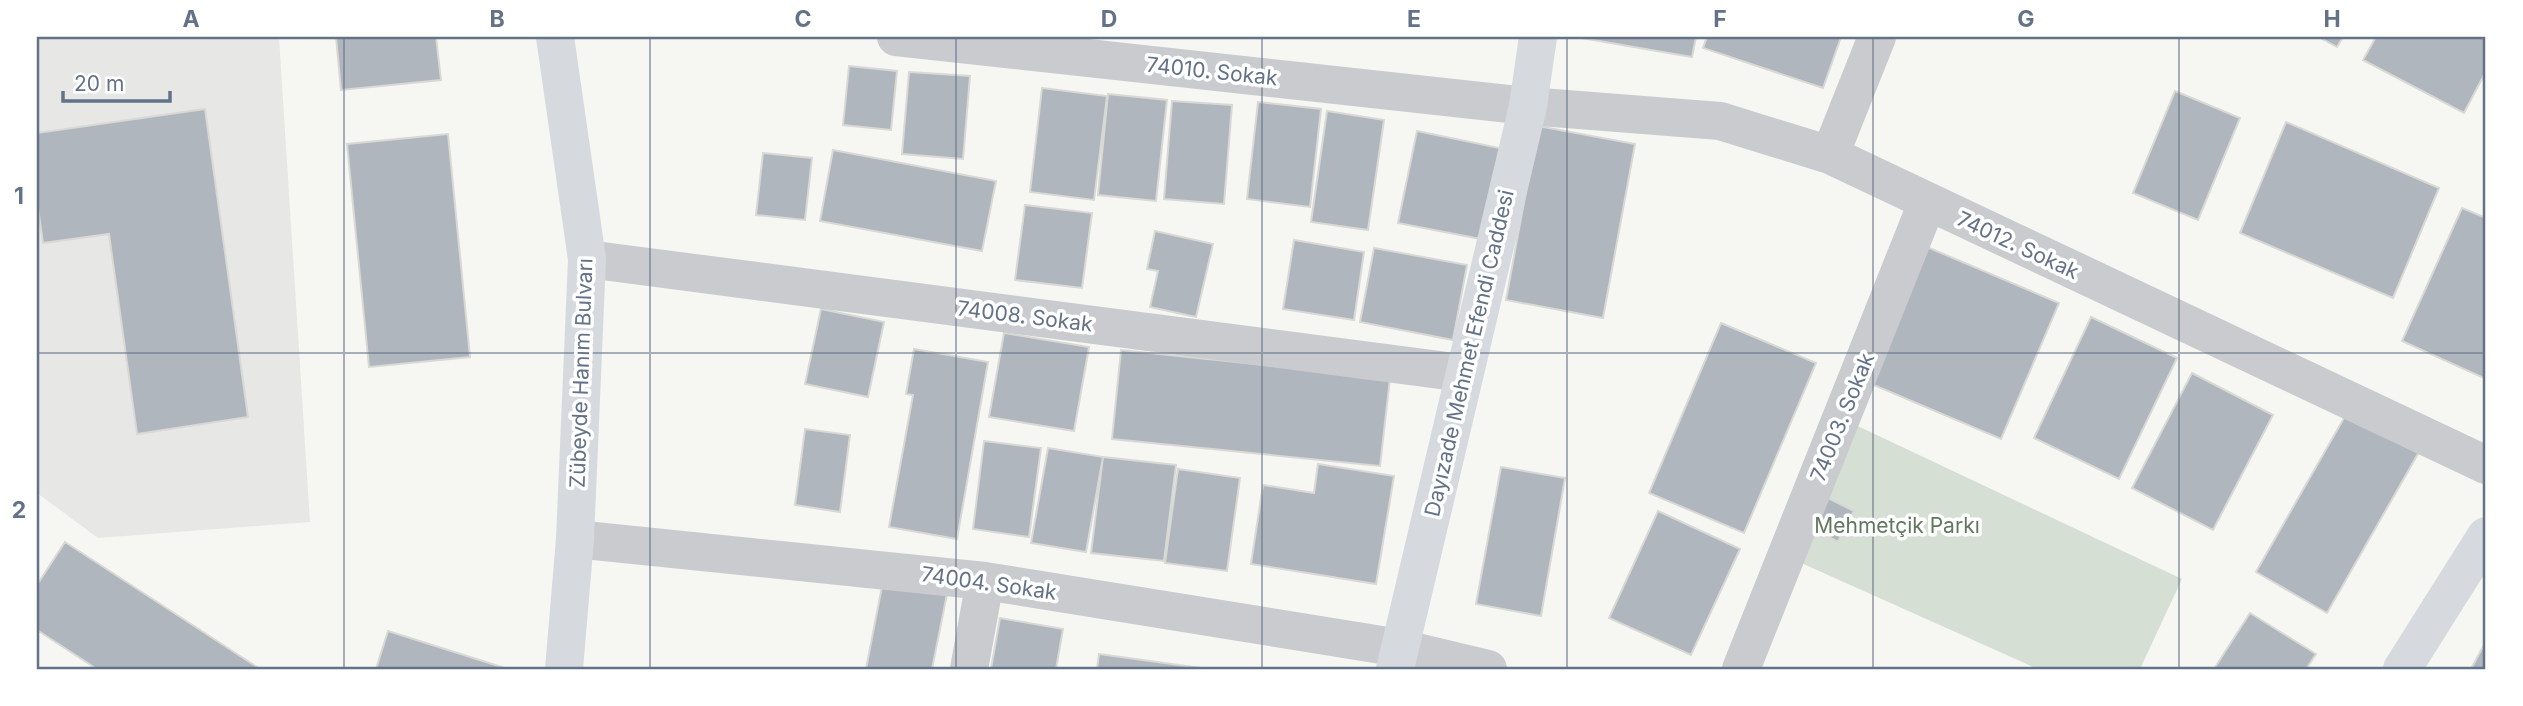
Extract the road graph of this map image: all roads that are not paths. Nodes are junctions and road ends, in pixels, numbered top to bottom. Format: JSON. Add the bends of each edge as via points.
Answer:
{"nodes":[{"id":1,"x":555,"y":37,"type":"edge"},
{"id":2,"x":896,"y":37,"type":"edge"},
{"id":3,"x":1538,"y":37,"type":"edge"},
{"id":4,"x":1877,"y":37,"type":"edge"},
{"id":5,"x":1528,"y":106,"type":"junction"},
{"id":6,"x":1830,"y":155,"type":"junction"},
{"id":7,"x":1927,"y":203,"type":"junction"},
{"id":8,"x":587,"y":259,"type":"junction"},
{"id":9,"x":1463,"y":373,"type":"junction"},
{"id":10,"x":2486,"y":465,"type":"edge"},
{"id":11,"x":2486,"y":536,"type":"edge"},
{"id":12,"x":575,"y":539,"type":"junction"},
{"id":13,"x":985,"y":581,"type":"junction"},
{"id":14,"x":1398,"y":659,"type":"edge"},
{"id":15,"x":564,"y":669,"type":"edge"},
{"id":16,"x":969,"y":669,"type":"edge"},
{"id":17,"x":1488,"y":669,"type":"edge"},
{"id":18,"x":1741,"y":669,"type":"edge"},
{"id":19,"x":2402,"y":669,"type":"edge"}],
"edges":[{"from":1,"to":8,"type":"street","name":"Zübeyde Hanım Bulvarı"},
{"from":2,"to":5,"type":"street","name":"74010. Sokak"},
{"from":3,"to":5,"type":"street","name":"Dayızade Mehmet Efendi Caddesi"},
{"from":4,"to":6,"type":"street"},
{"from":5,"to":6,"type":"street","name":"74012. Sokak","via":[[1720,121]]},
{"from":5,"to":9,"type":"street","name":"Dayızade Mehmet Efendi Caddesi"},
{"from":6,"to":7,"type":"street","name":"74012. Sokak"},
{"from":7,"to":10,"type":"street","name":"74012. Sokak"},
{"from":7,"to":18,"type":"street","name":"74003. Sokak"},
{"from":8,"to":9,"type":"street","name":"74008. Sokak"},
{"from":8,"to":12,"type":"street","name":"Zübeyde Hanım Bulvarı"},
{"from":9,"to":14,"type":"street","name":"Dayızade Mehmet Efendi Caddesi"},
{"from":11,"to":19,"type":"street"},
{"from":12,"to":13,"type":"street","name":"74004. Sokak"},
{"from":12,"to":15,"type":"street","name":"Zübeyde Hanım Bulvarı"},
{"from":13,"to":14,"type":"street","name":"74004. Sokak"},
{"from":13,"to":16,"type":"street"},
{"from":14,"to":17,"type":"street","name":"74004. Sokak"}]}
